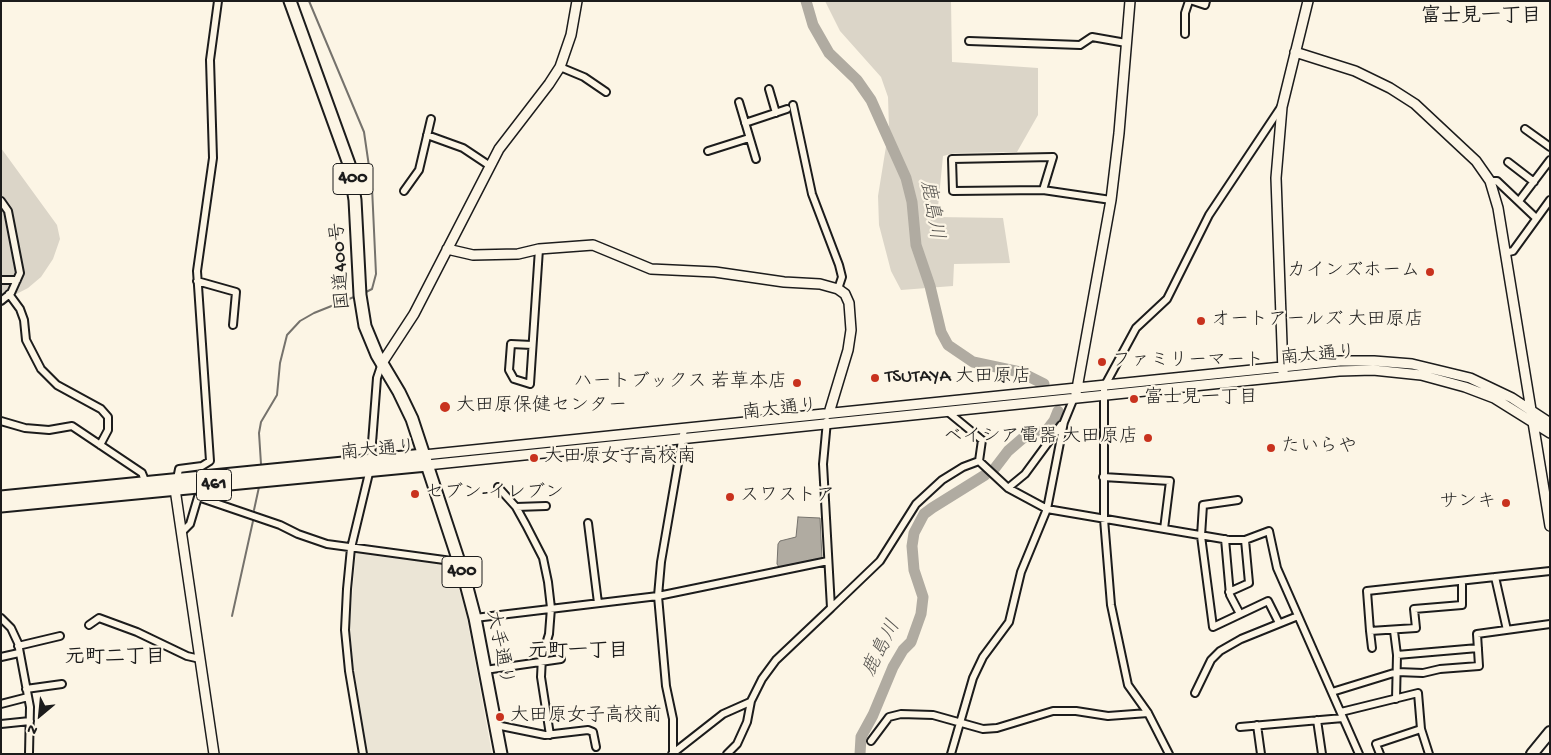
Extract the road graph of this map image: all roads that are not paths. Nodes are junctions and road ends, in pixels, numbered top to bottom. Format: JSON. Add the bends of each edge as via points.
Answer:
{"nodes":[{"id":1,"x":218,"y":1,"type":"edge"},
{"id":2,"x":290,"y":1,"type":"edge"},
{"id":3,"x":577,"y":1,"type":"edge"},
{"id":4,"x":1130,"y":1,"type":"edge"},
{"id":5,"x":1189,"y":1,"type":"edge"},
{"id":6,"x":1193,"y":1,"type":"edge"},
{"id":7,"x":1206,"y":1,"type":"edge"},
{"id":8,"x":1308,"y":1,"type":"edge"},
{"id":9,"x":1185,"y":34,"type":"dead end"},
{"id":10,"x":969,"y":41,"type":"dead end"},
{"id":11,"x":1126,"y":43,"type":"junction"},
{"id":12,"x":1295,"y":52,"type":"junction"},
{"id":13,"x":560,"y":67,"type":"junction"},
{"id":14,"x":769,"y":89,"type":"dead end"},
{"id":15,"x":606,"y":92,"type":"dead end"},
{"id":16,"x":739,"y":102,"type":"dead end"},
{"id":17,"x":1282,"y":107,"type":"junction"},
{"id":18,"x":776,"y":113,"type":"junction"},
{"id":19,"x":431,"y":119,"type":"dead end"},
{"id":20,"x":745,"y":123,"type":"junction"},
{"id":21,"x":1525,"y":129,"type":"dead end"},
{"id":22,"x":427,"y":135,"type":"junction"},
{"id":23,"x":749,"y":138,"type":"junction"},
{"id":24,"x":1550,"y":148,"type":"edge"},
{"id":25,"x":708,"y":151,"type":"dead end"},
{"id":26,"x":756,"y":159,"type":"dead end"},
{"id":27,"x":1550,"y":160,"type":"edge"},
{"id":28,"x":1508,"y":162,"type":"dead end"},
{"id":29,"x":490,"y":166,"type":"junction"},
{"id":30,"x":1490,"y":180,"type":"junction"},
{"id":31,"x":1534,"y":182,"type":"junction"},
{"id":32,"x":1043,"y":190,"type":"junction"},
{"id":33,"x":404,"y":191,"type":"dead end"},
{"id":34,"x":1111,"y":200,"type":"junction"},
{"id":35,"x":1550,"y":200,"type":"edge"},
{"id":36,"x":1,"y":201,"type":"edge"},
{"id":37,"x":1519,"y":202,"type":"junction"},
{"id":38,"x":1536,"y":218,"type":"junction"},
{"id":39,"x":539,"y":248,"type":"junction"},
{"id":40,"x":447,"y":249,"type":"junction"},
{"id":41,"x":1505,"y":253,"type":"junction"},
{"id":42,"x":1,"y":280,"type":"edge"},
{"id":43,"x":17,"y":280,"type":"junction"},
{"id":44,"x":197,"y":281,"type":"junction"},
{"id":45,"x":838,"y":288,"type":"junction"},
{"id":46,"x":8,"y":294,"type":"junction"},
{"id":47,"x":1,"y":301,"type":"edge"},
{"id":48,"x":234,"y":325,"type":"dead end"},
{"id":49,"x":532,"y":345,"type":"junction"},
{"id":50,"x":382,"y":363,"type":"junction"},
{"id":51,"x":1283,"y":372,"type":"junction"},
{"id":52,"x":1104,"y":387,"type":"junction"},
{"id":53,"x":1078,"y":389,"type":"junction"},
{"id":54,"x":1104,"y":397,"type":"junction"},
{"id":55,"x":1074,"y":400,"type":"junction"},
{"id":56,"x":1529,"y":408,"type":"junction"},
{"id":57,"x":948,"y":412,"type":"junction"},
{"id":58,"x":829,"y":414,"type":"junction"},
{"id":59,"x":1531,"y":420,"type":"junction"},
{"id":60,"x":1,"y":421,"type":"edge"},
{"id":61,"x":1064,"y":422,"type":"junction"},
{"id":62,"x":1550,"y":423,"type":"edge"},
{"id":63,"x":826,"y":424,"type":"junction"},
{"id":64,"x":1550,"y":433,"type":"edge"},
{"id":65,"x":683,"y":434,"type":"junction"},
{"id":66,"x":100,"y":445,"type":"junction"},
{"id":67,"x":425,"y":460,"type":"junction"},
{"id":68,"x":979,"y":461,"type":"junction"},
{"id":69,"x":371,"y":465,"type":"junction"},
{"id":70,"x":1103,"y":477,"type":"junction"},
{"id":71,"x":146,"y":483,"type":"junction"},
{"id":72,"x":176,"y":484,"type":"junction"},
{"id":73,"x":498,"y":487,"type":"dead end"},
{"id":74,"x":1008,"y":488,"type":"junction"},
{"id":75,"x":1,"y":497,"type":"edge"},
{"id":76,"x":1238,"y":500,"type":"dead end"},
{"id":77,"x":1,"y":506,"type":"edge"},
{"id":78,"x":516,"y":506,"type":"junction"},
{"id":79,"x":546,"y":506,"type":"dead end"},
{"id":80,"x":1046,"y":509,"type":"junction"},
{"id":81,"x":1104,"y":518,"type":"junction"},
{"id":82,"x":588,"y":523,"type":"dead end"},
{"id":83,"x":1550,"y":526,"type":"edge"},
{"id":84,"x":1164,"y":529,"type":"junction"},
{"id":85,"x":181,"y":533,"type":"junction"},
{"id":86,"x":1201,"y":536,"type":"junction"},
{"id":87,"x":1225,"y":539,"type":"junction"},
{"id":88,"x":1245,"y":540,"type":"junction"},
{"id":89,"x":351,"y":548,"type":"junction"},
{"id":90,"x":828,"y":561,"type":"junction"},
{"id":91,"x":459,"y":562,"type":"junction"},
{"id":92,"x":1550,"y":571,"type":"edge"},
{"id":93,"x":1495,"y":577,"type":"junction"},
{"id":94,"x":1462,"y":581,"type":"junction"},
{"id":95,"x":1229,"y":592,"type":"junction"},
{"id":96,"x":658,"y":596,"type":"junction"},
{"id":97,"x":598,"y":603,"type":"junction"},
{"id":98,"x":551,"y":608,"type":"junction"},
{"id":99,"x":831,"y":608,"type":"junction"},
{"id":100,"x":1240,"y":614,"type":"junction"},
{"id":101,"x":1298,"y":616,"type":"junction"},
{"id":102,"x":1,"y":618,"type":"edge"},
{"id":103,"x":475,"y":618,"type":"junction"},
{"id":104,"x":1279,"y":623,"type":"junction"},
{"id":105,"x":1550,"y":624,"type":"edge"},
{"id":106,"x":89,"y":625,"type":"dead end"},
{"id":107,"x":1507,"y":630,"type":"junction"},
{"id":108,"x":1370,"y":631,"type":"junction"},
{"id":109,"x":1394,"y":631,"type":"junction"},
{"id":110,"x":60,"y":636,"type":"dead end"},
{"id":111,"x":1372,"y":648,"type":"dead end"},
{"id":112,"x":1478,"y":648,"type":"junction"},
{"id":113,"x":19,"y":649,"type":"junction"},
{"id":114,"x":1397,"y":655,"type":"junction"},
{"id":115,"x":1,"y":657,"type":"edge"},
{"id":116,"x":200,"y":659,"type":"junction"},
{"id":117,"x":561,"y":659,"type":"dead end"},
{"id":118,"x":541,"y":663,"type":"junction"},
{"id":119,"x":485,"y":670,"type":"junction"},
{"id":120,"x":1397,"y":672,"type":"junction"},
{"id":121,"x":62,"y":684,"type":"dead end"},
{"id":122,"x":26,"y":689,"type":"junction"},
{"id":123,"x":1332,"y":692,"type":"junction"},
{"id":124,"x":1195,"y":693,"type":"dead end"},
{"id":125,"x":28,"y":697,"type":"junction"},
{"id":126,"x":1396,"y":699,"type":"junction"},
{"id":127,"x":750,"y":702,"type":"junction"},
{"id":128,"x":1,"y":704,"type":"edge"},
{"id":129,"x":1148,"y":713,"type":"junction"},
{"id":130,"x":1342,"y":715,"type":"junction"},
{"id":131,"x":1317,"y":720,"type":"junction"},
{"id":132,"x":30,"y":721,"type":"junction"},
{"id":133,"x":960,"y":721,"type":"junction"},
{"id":134,"x":1,"y":724,"type":"edge"},
{"id":135,"x":496,"y":725,"type":"junction"},
{"id":136,"x":1257,"y":725,"type":"junction"},
{"id":137,"x":1240,"y":727,"type":"dead end"},
{"id":138,"x":1422,"y":729,"type":"junction"},
{"id":139,"x":1550,"y":732,"type":"edge"},
{"id":140,"x":550,"y":735,"type":"junction"},
{"id":141,"x":871,"y":741,"type":"dead end"},
{"id":142,"x":596,"y":747,"type":"dead end"},
{"id":143,"x":673,"y":753,"type":"edge"},
{"id":144,"x":29,"y":754,"type":"edge"},
{"id":145,"x":214,"y":754,"type":"edge"},
{"id":146,"x":363,"y":754,"type":"edge"},
{"id":147,"x":501,"y":754,"type":"edge"},
{"id":148,"x":727,"y":754,"type":"edge"},
{"id":149,"x":951,"y":754,"type":"edge"},
{"id":150,"x":1169,"y":754,"type":"edge"},
{"id":151,"x":1261,"y":754,"type":"edge"},
{"id":152,"x":1322,"y":754,"type":"edge"},
{"id":153,"x":1359,"y":754,"type":"edge"},
{"id":154,"x":1380,"y":754,"type":"edge"},
{"id":155,"x":1429,"y":754,"type":"edge"},
{"id":156,"x":1532,"y":754,"type":"edge"}],
"edges":[{"from":1,"to":44,"type":"street","via":[[210,60],[213,158]]},
{"from":2,"to":50,"type":"highway","name":"国道400号","number":"400","via":[[349,164],[355,200],[362,313],[370,341]]},
{"from":3,"to":13,"type":"street","via":[[571,35]]},
{"from":4,"to":11,"type":"street"},
{"from":5,"to":9,"type":"street"},
{"from":6,"to":7,"type":"street","via":[[1205,5]]},
{"from":8,"to":12,"type":"street"},
{"from":10,"to":11,"type":"street","via":[[1080,45],[1092,37]]},
{"from":11,"to":34,"type":"street"},
{"from":12,"to":17,"type":"street"},
{"from":12,"to":30,"type":"street","via":[[1355,71],[1415,104],[1476,161]]},
{"from":13,"to":15,"type":"street","via":[[584,77]]},
{"from":13,"to":29,"type":"street"},
{"from":14,"to":18,"type":"street"},
{"from":16,"to":20,"type":"street"},
{"from":17,"to":51,"type":"street","via":[[1276,178]]},
{"from":17,"to":52,"type":"street","via":[[1209,214],[1167,299],[1136,328]]},
{"from":18,"to":20,"type":"street"},
{"from":18,"to":45,"type":"street","via":[[790,107],[812,194],[839,265],[842,277]]},
{"from":19,"to":22,"type":"street"},
{"from":20,"to":23,"type":"street"},
{"from":21,"to":24,"type":"street"},
{"from":22,"to":29,"type":"street","via":[[464,148]]},
{"from":22,"to":33,"type":"street","via":[[419,170]]},
{"from":23,"to":25,"type":"street"},
{"from":23,"to":26,"type":"street"},
{"from":27,"to":31,"type":"street"},
{"from":28,"to":31,"type":"street"},
{"from":29,"to":40,"type":"street"},
{"from":30,"to":37,"type":"street","via":[[1497,181]]},
{"from":30,"to":41,"type":"street"},
{"from":31,"to":37,"type":"street"},
{"from":32,"to":32,"type":"street","via":[[1053,157],[952,159],[953,191]]},
{"from":32,"to":34,"type":"street"},
{"from":34,"to":53,"type":"street","via":[[1083,345]]},
{"from":35,"to":38,"type":"street"},
{"from":36,"to":43,"type":"street","via":[[8,211],[16,243],[20,273]]},
{"from":37,"to":38,"type":"street"},
{"from":38,"to":41,"type":"street","via":[[1513,251]]},
{"from":39,"to":40,"type":"street","via":[[518,254],[473,255]]},
{"from":39,"to":45,"type":"street","via":[[594,245],[651,268],[716,272]]},
{"from":39,"to":49,"type":"street"},
{"from":40,"to":50,"type":"street","via":[[414,314]]},
{"from":41,"to":56,"type":"street"},
{"from":42,"to":43,"type":"street"},
{"from":43,"to":46,"type":"street"},
{"from":44,"to":48,"type":"street","via":[[236,292]]},
{"from":44,"to":72,"type":"street","via":[[210,461],[202,466],[179,469]]},
{"from":45,"to":58,"type":"street","via":[[849,303],[851,330]]},
{"from":46,"to":47,"type":"street"},
{"from":46,"to":66,"type":"street","via":[[20,309],[26,340],[41,369],[57,385],[101,409],[108,418],[108,430]]},
{"from":49,"to":49,"type":"street","via":[[530,374],[530,384],[514,379],[509,370],[511,344]]},
{"from":50,"to":67,"type":"highway","name":"国道400号","number":"400","via":[[406,405]]},
{"from":50,"to":69,"type":"street","via":[[377,378]]},
{"from":51,"to":52,"type":"street","name":"南大通り"},
{"from":51,"to":54,"type":"street","name":"南大通り"},
{"from":51,"to":56,"type":"street","name":"南大通り","via":[[1340,361],[1412,364],[1470,378]]},
{"from":51,"to":59,"type":"street","name":"南大通り","via":[[1373,370],[1421,375],[1494,398]]},
{"from":52,"to":53,"type":"street","name":"南大通り"},
{"from":52,"to":54,"type":"street"},
{"from":53,"to":55,"type":"street"},
{"from":53,"to":58,"type":"street","name":"南大通り"},
{"from":54,"to":55,"type":"street","name":"南大通り"},
{"from":54,"to":70,"type":"street"},
{"from":55,"to":57,"type":"street","name":"南大通り"},
{"from":55,"to":61,"type":"street"},
{"from":56,"to":59,"type":"street"},
{"from":56,"to":62,"type":"street","name":"南大通り"},
{"from":57,"to":63,"type":"street","name":"南大通り"},
{"from":57,"to":68,"type":"street","via":[[982,440]]},
{"from":58,"to":63,"type":"street"},
{"from":58,"to":65,"type":"street","name":"南大通り"},
{"from":59,"to":64,"type":"street","name":"南大通り"},
{"from":59,"to":83,"type":"street"},
{"from":60,"to":66,"type":"street","via":[[49,430],[72,426]]},
{"from":61,"to":74,"type":"street","via":[[1024,474]]},
{"from":61,"to":80,"type":"street"},
{"from":63,"to":65,"type":"street","name":"南大通り"},
{"from":63,"to":90,"type":"street","via":[[823,464]]},
{"from":65,"to":67,"type":"street","name":"南大通り"},
{"from":65,"to":96,"type":"street"},
{"from":66,"to":71,"type":"street","via":[[142,473]]},
{"from":67,"to":69,"type":"highway","name":"南大通り","number":"461"},
{"from":67,"to":91,"type":"highway","name":"大手通り","number":"400"},
{"from":68,"to":74,"type":"street"},
{"from":68,"to":99,"type":"street","via":[[942,480],[916,504],[880,560]]},
{"from":69,"to":72,"type":"highway","name":"南大通り","number":"461"},
{"from":69,"to":89,"type":"street"},
{"from":70,"to":81,"type":"street"},
{"from":70,"to":84,"type":"street","via":[[1170,480]]},
{"from":71,"to":72,"type":"highway","name":"南大通り","number":"461"},
{"from":71,"to":75,"type":"highway","name":"南大通り","number":"461"},
{"from":72,"to":77,"type":"highway","name":"南大通り","number":"461"},
{"from":72,"to":85,"type":"street"},
{"from":73,"to":78,"type":"street"},
{"from":74,"to":80,"type":"street"},
{"from":76,"to":86,"type":"street","via":[[1203,505]]},
{"from":78,"to":79,"type":"street"},
{"from":78,"to":98,"type":"street","via":[[543,558]]},
{"from":80,"to":81,"type":"street"},
{"from":80,"to":133,"type":"street","via":[[1024,563],[1008,622],[983,657]]},
{"from":81,"to":84,"type":"street"},
{"from":81,"to":129,"type":"street","via":[[1112,605],[1123,666],[1128,685]]},
{"from":82,"to":97,"type":"street"},
{"from":84,"to":86,"type":"street"},
{"from":85,"to":89,"type":"street","via":[[190,524],[198,497],[280,524],[312,539]]},
{"from":85,"to":116,"type":"street"},
{"from":86,"to":87,"type":"street"},
{"from":86,"to":100,"type":"street","via":[[1213,627]]},
{"from":87,"to":88,"type":"street"},
{"from":87,"to":95,"type":"street"},
{"from":88,"to":95,"type":"street","via":[[1249,582]]},
{"from":88,"to":101,"type":"street","via":[[1269,531],[1277,568]]},
{"from":89,"to":91,"type":"street"},
{"from":89,"to":146,"type":"street","via":[[345,630]]},
{"from":90,"to":96,"type":"street"},
{"from":90,"to":99,"type":"street"},
{"from":91,"to":103,"type":"highway","name":"大手通り","number":"400"},
{"from":92,"to":93,"type":"street"},
{"from":93,"to":94,"type":"street"},
{"from":93,"to":107,"type":"street"},
{"from":94,"to":108,"type":"street","via":[[1367,590]]},
{"from":94,"to":109,"type":"street","via":[[1462,604],[1414,609],[1416,628]]},
{"from":95,"to":100,"type":"street"},
{"from":96,"to":97,"type":"street"},
{"from":96,"to":143,"type":"street","via":[[666,686],[673,719]]},
{"from":97,"to":98,"type":"street"},
{"from":98,"to":103,"type":"street"},
{"from":98,"to":118,"type":"street","via":[[549,634]]},
{"from":99,"to":127,"type":"street","via":[[776,660]]},
{"from":100,"to":104,"type":"street","via":[[1268,601]]},
{"from":101,"to":104,"type":"street"},
{"from":101,"to":123,"type":"street"},
{"from":102,"to":113,"type":"street","via":[[11,628]]},
{"from":103,"to":119,"type":"highway","name":"大手通り","number":"400"},
{"from":104,"to":124,"type":"street","via":[[1220,650],[1211,660]]},
{"from":105,"to":107,"type":"street"},
{"from":106,"to":116,"type":"street","via":[[100,618]]},
{"from":107,"to":112,"type":"street","via":[[1477,634]]},
{"from":108,"to":109,"type":"street"},
{"from":108,"to":111,"type":"street"},
{"from":109,"to":114,"type":"street"},
{"from":110,"to":113,"type":"street"},
{"from":112,"to":114,"type":"street"},
{"from":112,"to":120,"type":"street","via":[[1479,666],[1423,673]]},
{"from":113,"to":115,"type":"street"},
{"from":113,"to":122,"type":"street"},
{"from":114,"to":120,"type":"street"},
{"from":116,"to":145,"type":"street"},
{"from":117,"to":118,"type":"street"},
{"from":118,"to":119,"type":"street"},
{"from":118,"to":140,"type":"street"},
{"from":119,"to":135,"type":"highway","name":"大手通り","number":"400"},
{"from":120,"to":123,"type":"street"},
{"from":120,"to":126,"type":"street"},
{"from":121,"to":122,"type":"street"},
{"from":122,"to":125,"type":"street"},
{"from":123,"to":130,"type":"street"},
{"from":125,"to":128,"type":"street"},
{"from":125,"to":132,"type":"street"},
{"from":126,"to":130,"type":"street"},
{"from":126,"to":138,"type":"street","via":[[1418,694]]},
{"from":127,"to":143,"type":"street","via":[[723,714]]},
{"from":127,"to":148,"type":"street","via":[[747,722],[737,744]]},
{"from":129,"to":133,"type":"street","via":[[1108,716],[1054,711],[982,729]]},
{"from":129,"to":150,"type":"street"},
{"from":130,"to":131,"type":"street"},
{"from":130,"to":153,"type":"street"},
{"from":131,"to":136,"type":"street"},
{"from":131,"to":152,"type":"street"},
{"from":132,"to":134,"type":"street"},
{"from":132,"to":144,"type":"street"},
{"from":133,"to":141,"type":"street","via":[[933,715],[901,714],[888,717]]},
{"from":133,"to":149,"type":"street"},
{"from":135,"to":140,"type":"street"},
{"from":135,"to":147,"type":"highway","name":"大手通り","number":"400"},
{"from":136,"to":137,"type":"street"},
{"from":136,"to":151,"type":"street"},
{"from":138,"to":154,"type":"street","via":[[1376,744]]},
{"from":138,"to":155,"type":"street"},
{"from":139,"to":156,"type":"main road"},
{"from":140,"to":142,"type":"street","via":[[588,730],[592,732]]}]}
